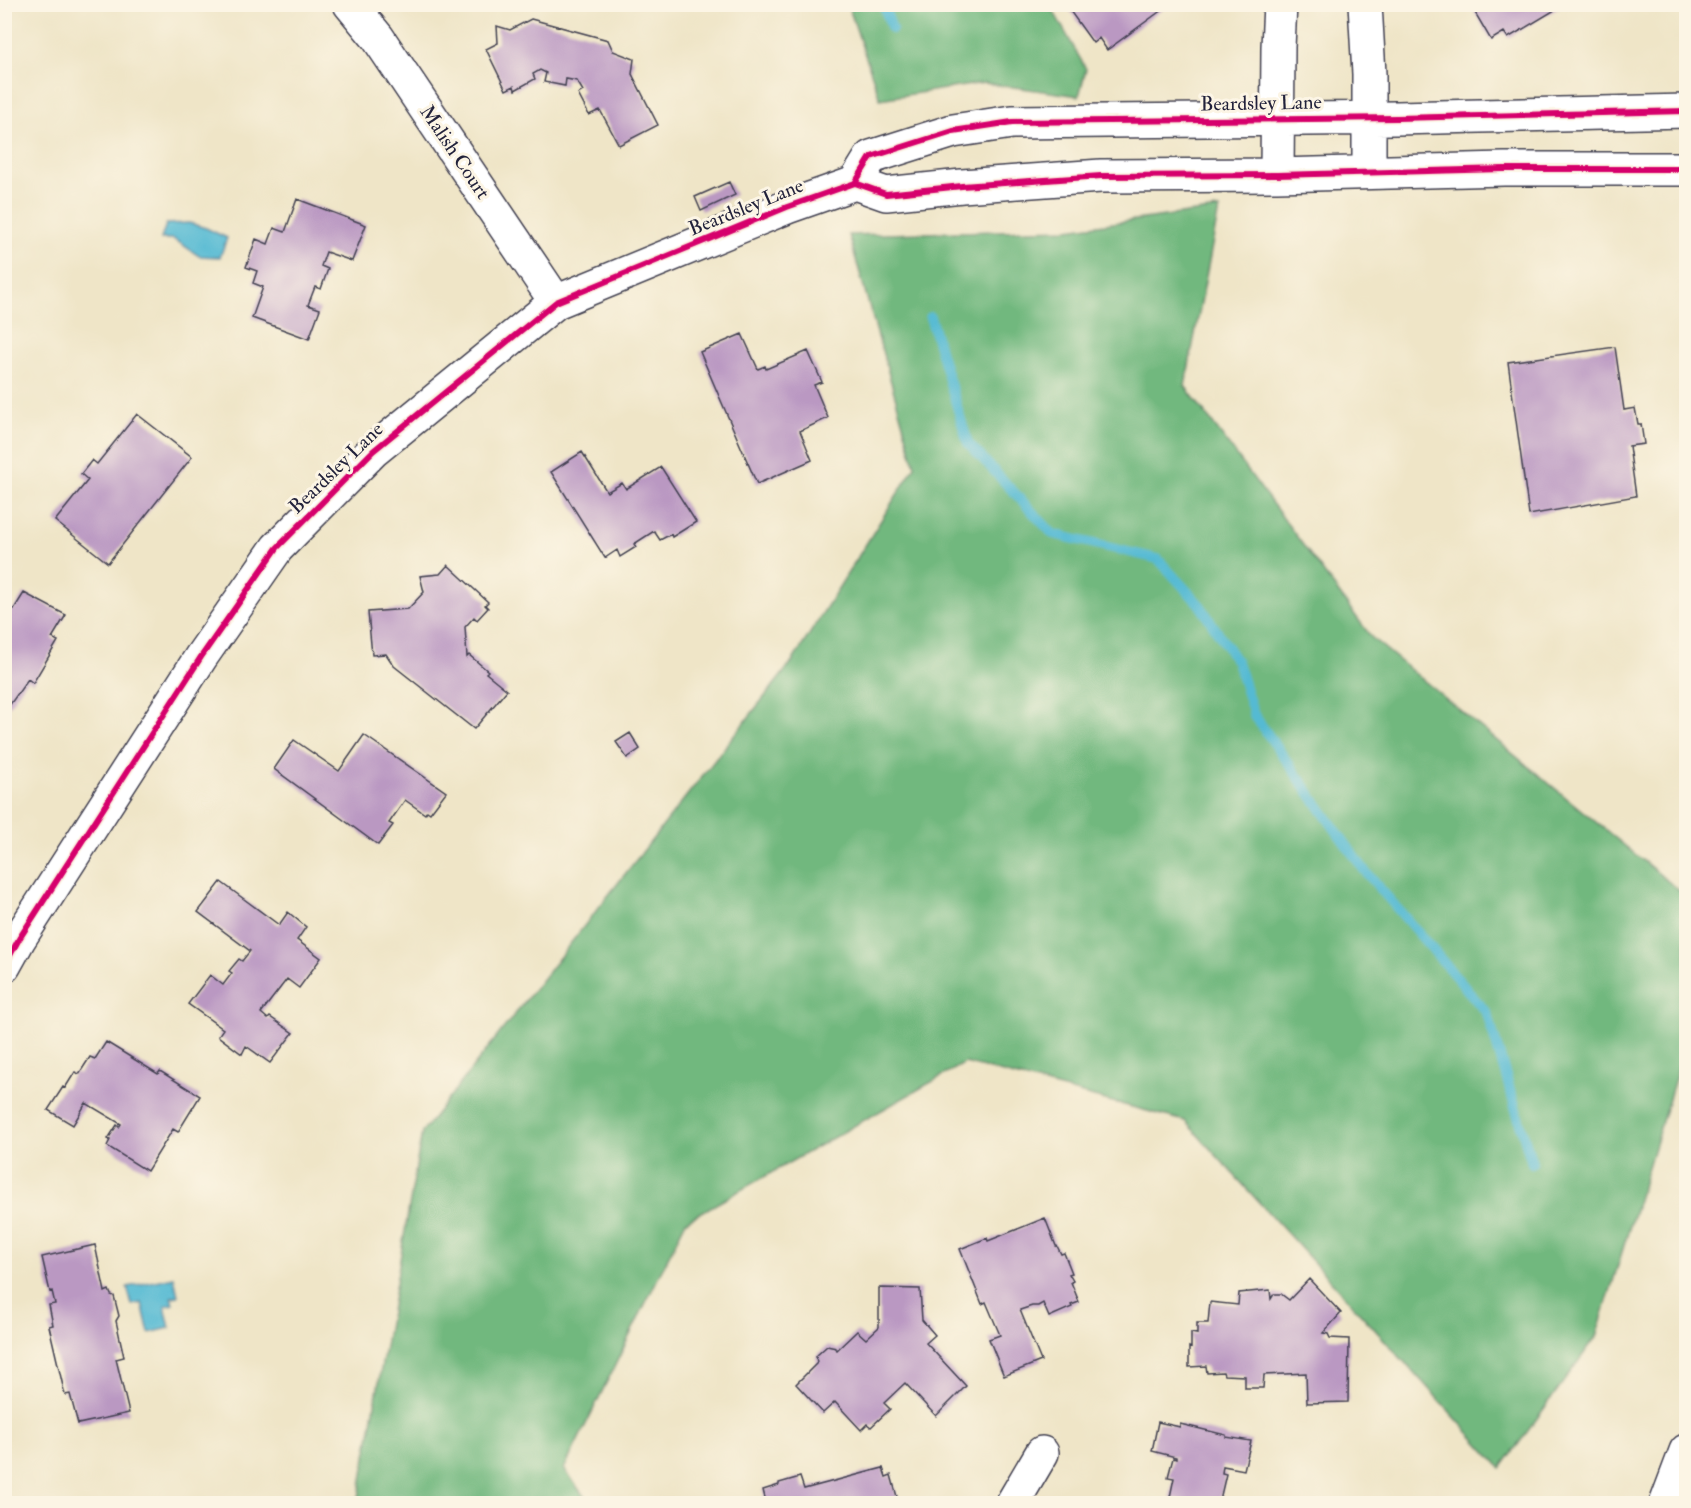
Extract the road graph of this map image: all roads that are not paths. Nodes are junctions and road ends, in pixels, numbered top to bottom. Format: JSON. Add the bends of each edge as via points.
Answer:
{"nodes":[{"id":1,"x":350,"y":4,"type":"edge"},
{"id":2,"x":1280,"y":4,"type":"edge"},
{"id":3,"x":1365,"y":4,"type":"edge"},
{"id":4,"x":1686,"y":111,"type":"edge"},
{"id":5,"x":1370,"y":117,"type":"junction"},
{"id":6,"x":1277,"y":120,"type":"junction"},
{"id":7,"x":1686,"y":169,"type":"edge"},
{"id":8,"x":1369,"y":172,"type":"junction"},
{"id":9,"x":1277,"y":175,"type":"junction"},
{"id":10,"x":855,"y":183,"type":"junction"},
{"id":11,"x":556,"y":302,"type":"junction"},
{"id":12,"x":4,"y":966,"type":"edge"},
{"id":13,"x":1686,"y":1451,"type":"edge"},
{"id":14,"x":1042,"y":1453,"type":"dead end"},
{"id":15,"x":1012,"y":1503,"type":"edge"},
{"id":16,"x":1666,"y":1503,"type":"edge"}],
"edges":[{"from":1,"to":11,"type":"street","name":"Malish Court","via":[[378,38]]},
{"from":2,"to":6,"type":"street"},
{"from":3,"to":5,"type":"street"},
{"from":4,"to":5,"type":"street","name":"Beardsley Lane"},
{"from":5,"to":6,"type":"street","name":"Beardsley Lane"},
{"from":5,"to":8,"type":"street"},
{"from":6,"to":9,"type":"street"},
{"from":6,"to":10,"type":"street","name":"Beardsley Lane","via":[[1012,122],[953,131],[871,157]]},
{"from":7,"to":8,"type":"street"},
{"from":8,"to":9,"type":"street"},
{"from":9,"to":10,"type":"street","via":[[1101,176],[886,194]]},
{"from":10,"to":11,"type":"street","name":"Beardsley Lane"},
{"from":11,"to":12,"type":"street","name":"Beardsley Lane","via":[[373,451],[277,548],[201,657]]},
{"from":13,"to":16,"type":"street"},
{"from":14,"to":15,"type":"street"}]}
